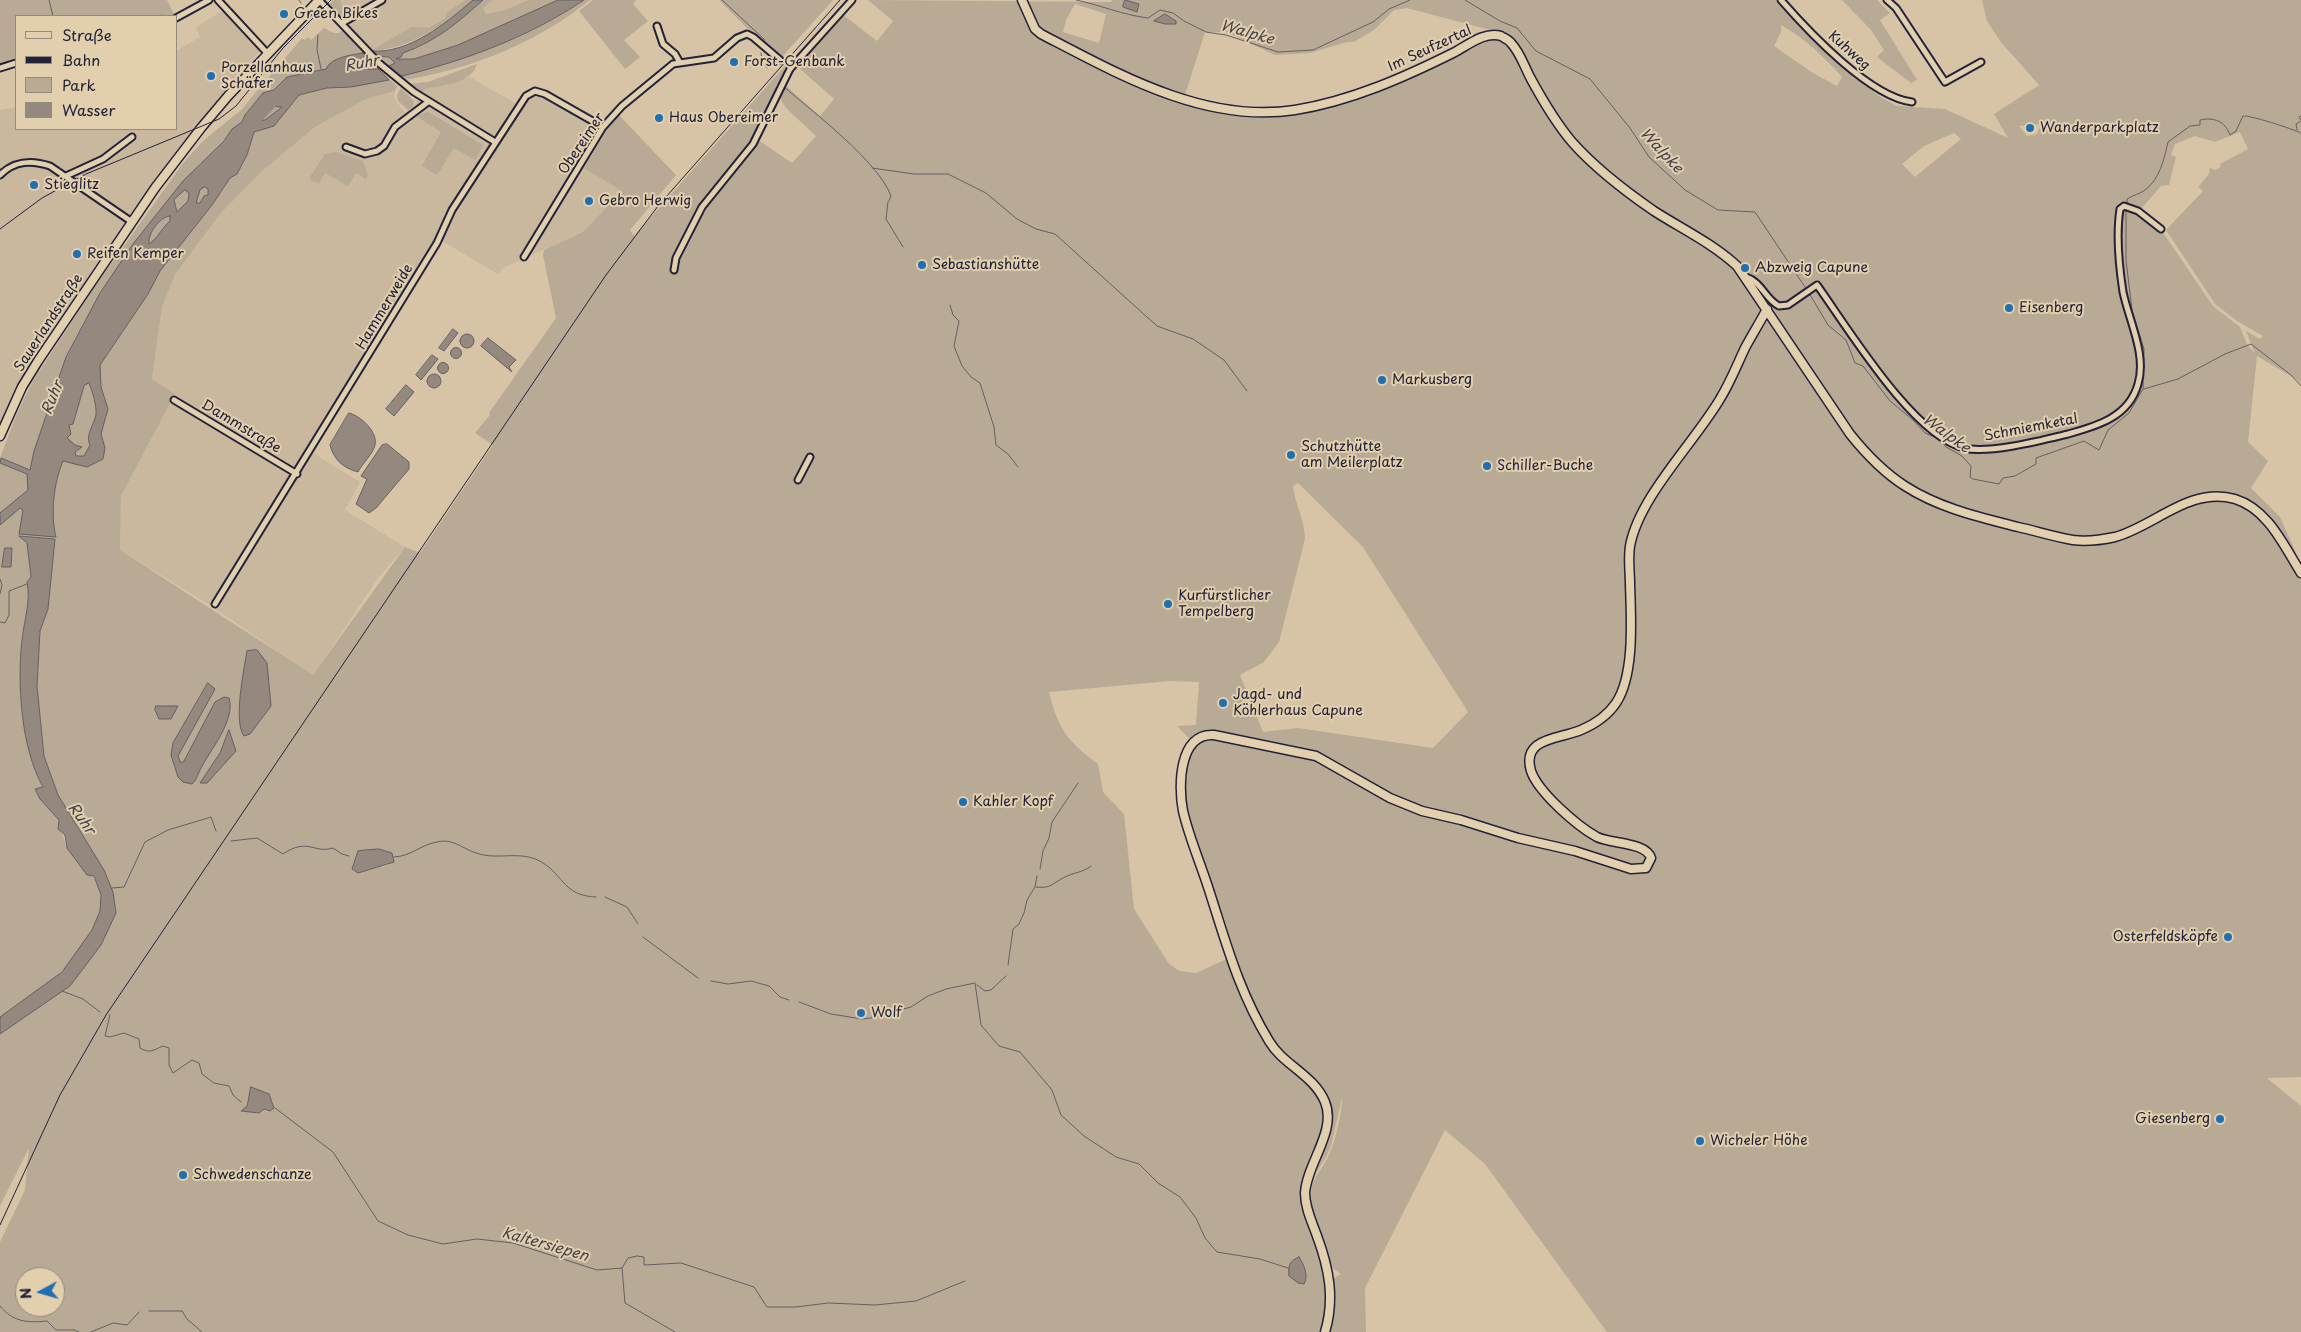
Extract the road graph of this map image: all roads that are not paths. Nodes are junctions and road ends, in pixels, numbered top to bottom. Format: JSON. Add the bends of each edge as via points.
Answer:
{"nodes":[{"id":1,"x":209,"y":0,"type":"edge"},
{"id":2,"x":218,"y":0,"type":"edge"},
{"id":3,"x":319,"y":0,"type":"edge"},
{"id":4,"x":382,"y":0,"type":"edge"},
{"id":5,"x":852,"y":0,"type":"edge"},
{"id":6,"x":1022,"y":0,"type":"edge"},
{"id":7,"x":1781,"y":0,"type":"edge"},
{"id":8,"x":1887,"y":0,"type":"edge"},
{"id":9,"x":178,"y":17,"type":"edge"},
{"id":10,"x":342,"y":23,"type":"junction"},
{"id":11,"x":657,"y":26,"type":"dead end"},
{"id":12,"x":268,"y":54,"type":"junction"},
{"id":13,"x":780,"y":60,"type":"tunnel mouth"},
{"id":14,"x":680,"y":61,"type":"junction"},
{"id":15,"x":1981,"y":62,"type":"dead end"},
{"id":16,"x":15,"y":63,"type":"edge"},
{"id":17,"x":0,"y":68,"type":"edge"},
{"id":18,"x":428,"y":102,"type":"junction"},
{"id":19,"x":1912,"y":102,"type":"dead end"},
{"id":20,"x":603,"y":127,"type":"junction"},
{"id":21,"x":132,"y":137,"type":"dead end"},
{"id":22,"x":495,"y":142,"type":"junction"},
{"id":23,"x":346,"y":146,"type":"dead end"},
{"id":24,"x":0,"y":174,"type":"edge"},
{"id":25,"x":66,"y":176,"type":"junction"},
{"id":26,"x":132,"y":222,"type":"junction"},
{"id":27,"x":2161,"y":228,"type":"dead end"},
{"id":28,"x":524,"y":257,"type":"dead end"},
{"id":29,"x":674,"y":270,"type":"dead end"},
{"id":30,"x":1746,"y":277,"type":"junction"},
{"id":31,"x":1767,"y":309,"type":"junction"},
{"id":32,"x":174,"y":400,"type":"dead end"},
{"id":33,"x":0,"y":436,"type":"edge"},
{"id":34,"x":810,"y":457,"type":"dead end"},
{"id":35,"x":297,"y":474,"type":"junction"},
{"id":36,"x":798,"y":480,"type":"dead end"},
{"id":37,"x":2301,"y":573,"type":"edge"},
{"id":38,"x":215,"y":604,"type":"dead end"},
{"id":39,"x":1325,"y":1332,"type":"edge"}],
"edges":[{"from":1,"to":9,"type":"street"},
{"from":2,"to":12,"type":"street"},
{"from":3,"to":10,"type":"street"},
{"from":3,"to":12,"type":"street","name":"Sauerlandstraße"},
{"from":4,"to":10,"type":"street"},
{"from":5,"to":29,"type":"street","via":[[788,67],[753,144],[702,207],[676,258]]},
{"from":6,"to":30,"type":"street","name":"Im Seufzertal","via":[[1035,29],[1041,34],[1130,79],[1197,102],[1251,111],[1294,110],[1341,98],[1416,71],[1482,37],[1500,36],[1512,43],[1540,97],[1573,143],[1624,189],[1725,254]]},
{"from":7,"to":19,"type":"street","name":"Kuhweg","via":[[1872,87],[1898,101]]},
{"from":8,"to":15,"type":"street","via":[[1896,8],[1945,82]]},
{"from":10,"to":18,"type":"street","via":[[380,64]]},
{"from":11,"to":14,"type":"street","via":[[662,44]]},
{"from":12,"to":26,"type":"street","name":"Sauerlandstraße","via":[[210,116]]},
{"from":13,"to":14,"type":"street","name":"Obereimer","via":[[753,37],[744,34],[714,58]]},
{"from":14,"to":20,"type":"street","name":"Obereimer","via":[[630,100]]},
{"from":16,"to":17,"type":"street"},
{"from":18,"to":22,"type":"street"},
{"from":18,"to":23,"type":"street","via":[[395,127],[384,146],[377,151],[365,154]]},
{"from":20,"to":22,"type":"street","name":"Hammerweide","via":[[535,91],[526,96]]},
{"from":20,"to":28,"type":"street","name":"Obereimer"},
{"from":21,"to":25,"type":"street","via":[[104,159]]},
{"from":22,"to":35,"type":"street","name":"Hammerweide"},
{"from":24,"to":25,"type":"street","via":[[15,164],[31,161],[50,166]]},
{"from":25,"to":26,"type":"street"},
{"from":26,"to":33,"type":"street","name":"Sauerlandstraße","via":[[38,360],[18,394]]},
{"from":27,"to":30,"type":"street","name":"Schmiemketal","via":[[2131,208],[2124,206],[2120,209],[2123,292],[2138,351],[2139,382],[2130,402],[2109,420],[2086,429],[1993,448],[1965,448],[1940,438],[1910,410],[1817,285],[1788,304],[1779,306],[1759,284]]},
{"from":30,"to":31,"type":"street","name":"Im Seufzertal"},
{"from":31,"to":37,"type":"street","name":"Im Seufzertal","via":[[1863,450],[1892,476],[1925,497],[1965,513],[2015,526],[2073,540],[2093,540],[2125,533],[2194,500],[2226,497],[2247,504],[2265,517]]},
{"from":31,"to":39,"type":"street","via":[[1720,400],[1658,487],[1634,531],[1629,556],[1630,634],[1621,695],[1595,723],[1540,742],[1530,756],[1535,781],[1553,801],[1598,837],[1644,849],[1651,858],[1646,868],[1631,869],[1422,811],[1390,798],[1316,756],[1214,734],[1199,736],[1190,746],[1181,780],[1181,803],[1238,982],[1269,1042],[1307,1077],[1326,1104],[1325,1131],[1307,1179],[1305,1197],[1330,1290],[1330,1315]]},
{"from":32,"to":35,"type":"street","name":"Dammstraße"},
{"from":34,"to":36,"type":"street"},
{"from":35,"to":38,"type":"street","name":"Hammerweide"}]}
